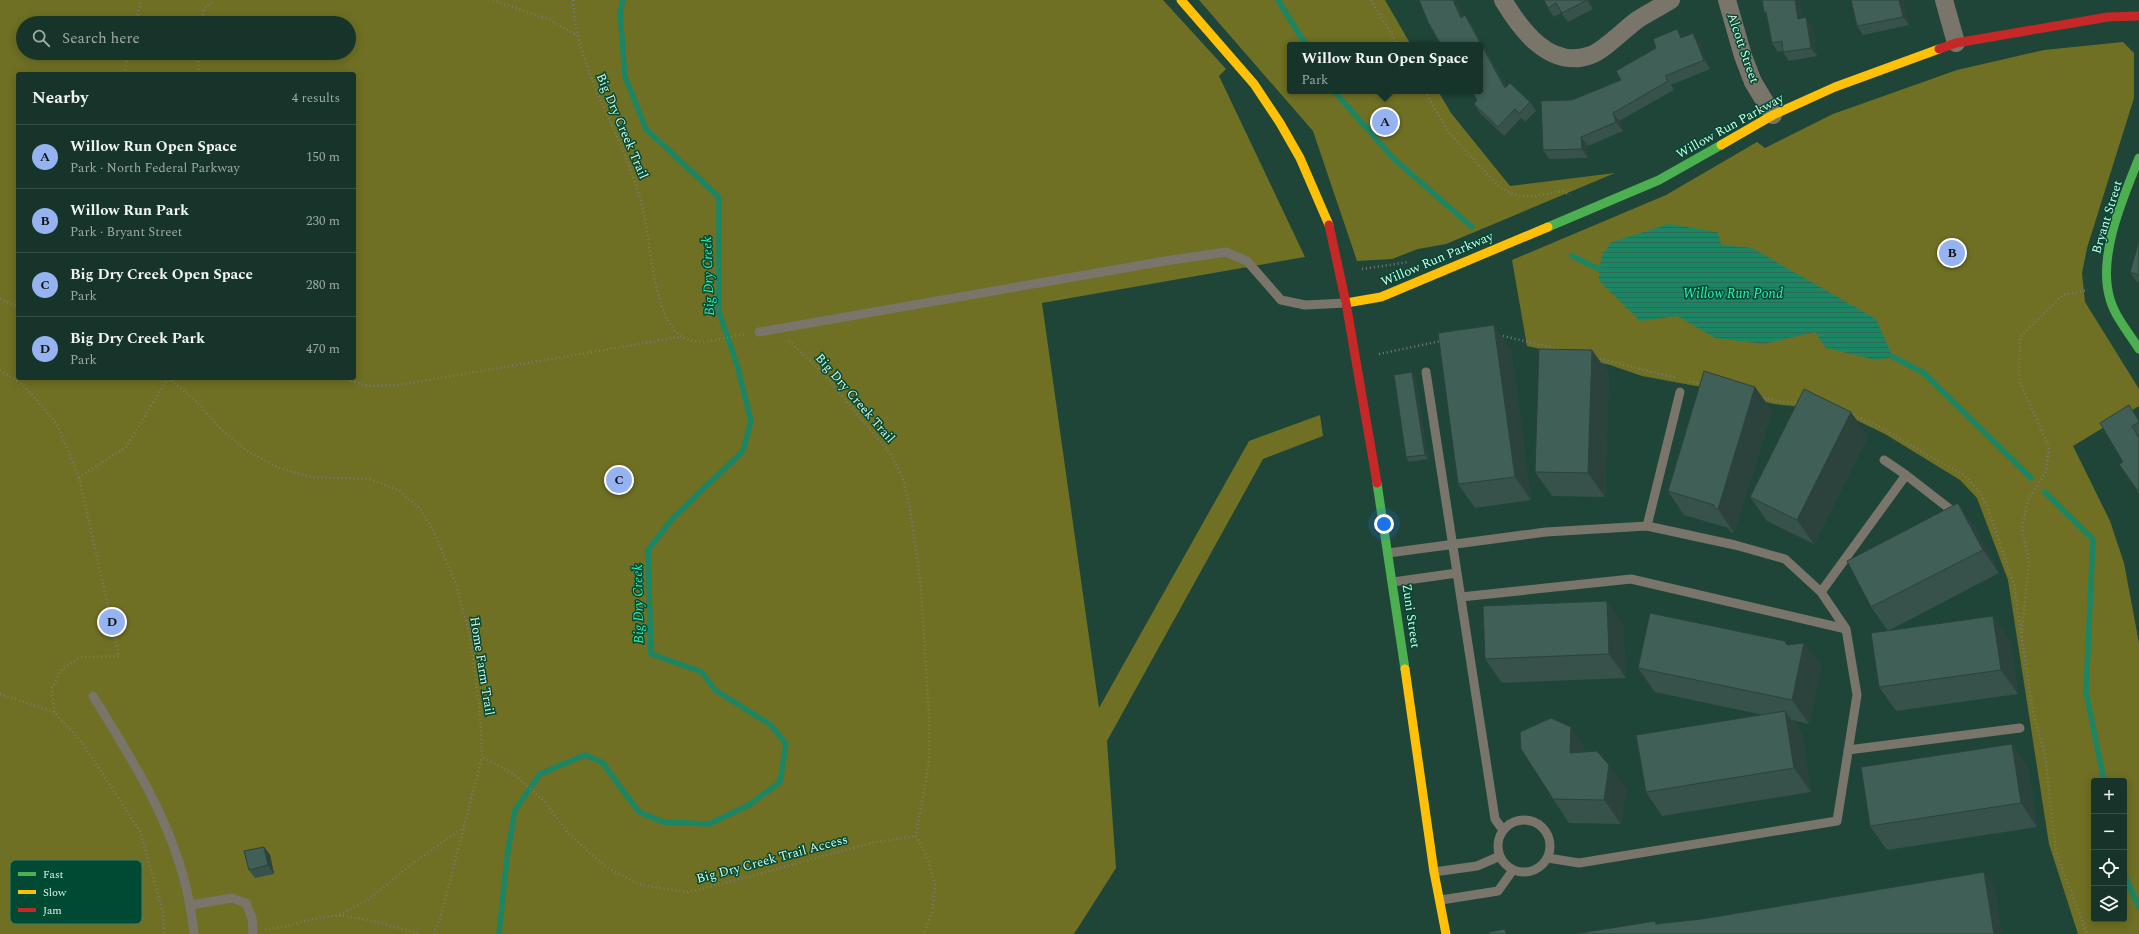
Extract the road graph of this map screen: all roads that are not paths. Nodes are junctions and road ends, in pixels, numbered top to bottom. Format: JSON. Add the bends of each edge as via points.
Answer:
{"nodes":[{"id":1,"x":1181,"y":0,"type":"edge"},
{"id":2,"x":1503,"y":0,"type":"edge"},
{"id":3,"x":1671,"y":0,"type":"edge"},
{"id":4,"x":1727,"y":0,"type":"edge"},
{"id":5,"x":1944,"y":0,"type":"edge"},
{"id":6,"x":2139,"y":16,"type":"edge"},
{"id":7,"x":1956,"y":43,"type":"junction"},
{"id":8,"x":1773,"y":115,"type":"junction"},
{"id":9,"x":2139,"y":158,"type":"edge"},
{"id":10,"x":1346,"y":303,"type":"junction"},
{"id":11,"x":758,"y":332,"type":"road end"},
{"id":12,"x":2139,"y":349,"type":"edge"},
{"id":13,"x":1426,"y":372,"type":"dead end"},
{"id":14,"x":1680,"y":392,"type":"dead end"},
{"id":15,"x":1884,"y":460,"type":"dead end"},
{"id":16,"x":1906,"y":475,"type":"junction"},
{"id":17,"x":1955,"y":513,"type":"edge"},
{"id":18,"x":1647,"y":526,"type":"junction"},
{"id":19,"x":1453,"y":544,"type":"junction"},
{"id":20,"x":1388,"y":553,"type":"junction"},
{"id":21,"x":1457,"y":573,"type":"junction"},
{"id":22,"x":1393,"y":582,"type":"junction"},
{"id":23,"x":1820,"y":592,"type":"junction"},
{"id":24,"x":1461,"y":597,"type":"junction"},
{"id":25,"x":1846,"y":629,"type":"junction"},
{"id":26,"x":93,"y":696,"type":"dead end"},
{"id":27,"x":2020,"y":728,"type":"dead end"},
{"id":28,"x":1848,"y":750,"type":"junction"},
{"id":29,"x":1503,"y":830,"type":"junction"},
{"id":30,"x":1500,"y":856,"type":"junction"},
{"id":31,"x":1548,"y":858,"type":"junction"},
{"id":32,"x":1512,"y":870,"type":"junction"},
{"id":33,"x":1434,"y":872,"type":"junction"},
{"id":34,"x":1441,"y":900,"type":"junction"},
{"id":35,"x":191,"y":905,"type":"junction"},
{"id":36,"x":253,"y":932,"type":"edge"},
{"id":37,"x":194,"y":934,"type":"edge"},
{"id":38,"x":1446,"y":934,"type":"edge"}],
"edges":[{"from":1,"to":10,"type":"street","name":"Zuni Street","via":[[1254,84],[1300,158],[1329,226]]},
{"from":2,"to":3,"type":"street","via":[[1532,40],[1559,57],[1575,58],[1592,55],[1638,19]]},
{"from":4,"to":8,"type":"street","name":"Alcott Street","via":[[1753,82]]},
{"from":5,"to":7,"type":"street"},
{"from":6,"to":7,"type":"street","name":"Willow Run Parkway","via":[[2108,17]]},
{"from":7,"to":8,"type":"street","name":"Willow Run Parkway","via":[[1835,87]]},
{"from":8,"to":10,"type":"street","name":"Willow Run Parkway","via":[[1659,180],[1381,297]]},
{"from":9,"to":12,"type":"street","name":"Bryant Street","via":[[2108,251],[2105,269],[2106,286],[2113,308]]},
{"from":10,"to":11,"type":"lane","via":[[1305,305],[1281,300],[1247,261],[1226,252]]},
{"from":10,"to":20,"type":"street","name":"Zuni Street"},
{"from":13,"to":19,"type":"lane"},
{"from":14,"to":18,"type":"lane"},
{"from":15,"to":16,"type":"lane"},
{"from":16,"to":17,"type":"lane"},
{"from":16,"to":23,"type":"lane"},
{"from":18,"to":19,"type":"lane","via":[[1546,532]]},
{"from":18,"to":23,"type":"lane","via":[[1785,559]]},
{"from":19,"to":20,"type":"lane"},
{"from":19,"to":21,"type":"lane"},
{"from":20,"to":22,"type":"street","name":"Zuni Street"},
{"from":21,"to":22,"type":"lane"},
{"from":21,"to":24,"type":"lane"},
{"from":22,"to":33,"type":"street","name":"Zuni Street"},
{"from":23,"to":25,"type":"lane"},
{"from":24,"to":25,"type":"lane","via":[[1631,579]]},
{"from":24,"to":29,"type":"lane","via":[[1494,819]]},
{"from":25,"to":28,"type":"lane","via":[[1857,695]]},
{"from":26,"to":35,"type":"lane","via":[[159,807],[171,835]]},
{"from":27,"to":28,"type":"lane"},
{"from":28,"to":31,"type":"lane","via":[[1837,821],[1579,863]]},
{"from":29,"to":30,"type":"lane","via":[[1499,838]]},
{"from":29,"to":31,"type":"lane","via":[[1519,820],[1537,822],[1549,836],[1551,845]]},
{"from":30,"to":32,"type":"lane"},
{"from":30,"to":33,"type":"lane","via":[[1477,866]]},
{"from":31,"to":32,"type":"lane","via":[[1531,872]]},
{"from":32,"to":34,"type":"lane","via":[[1498,891]]},
{"from":33,"to":34,"type":"street","name":"Zuni Street"},
{"from":34,"to":38,"type":"street","name":"Zuni Street"},
{"from":35,"to":36,"type":"lane","via":[[232,898],[246,903],[252,918]]},
{"from":35,"to":37,"type":"lane"}]}
